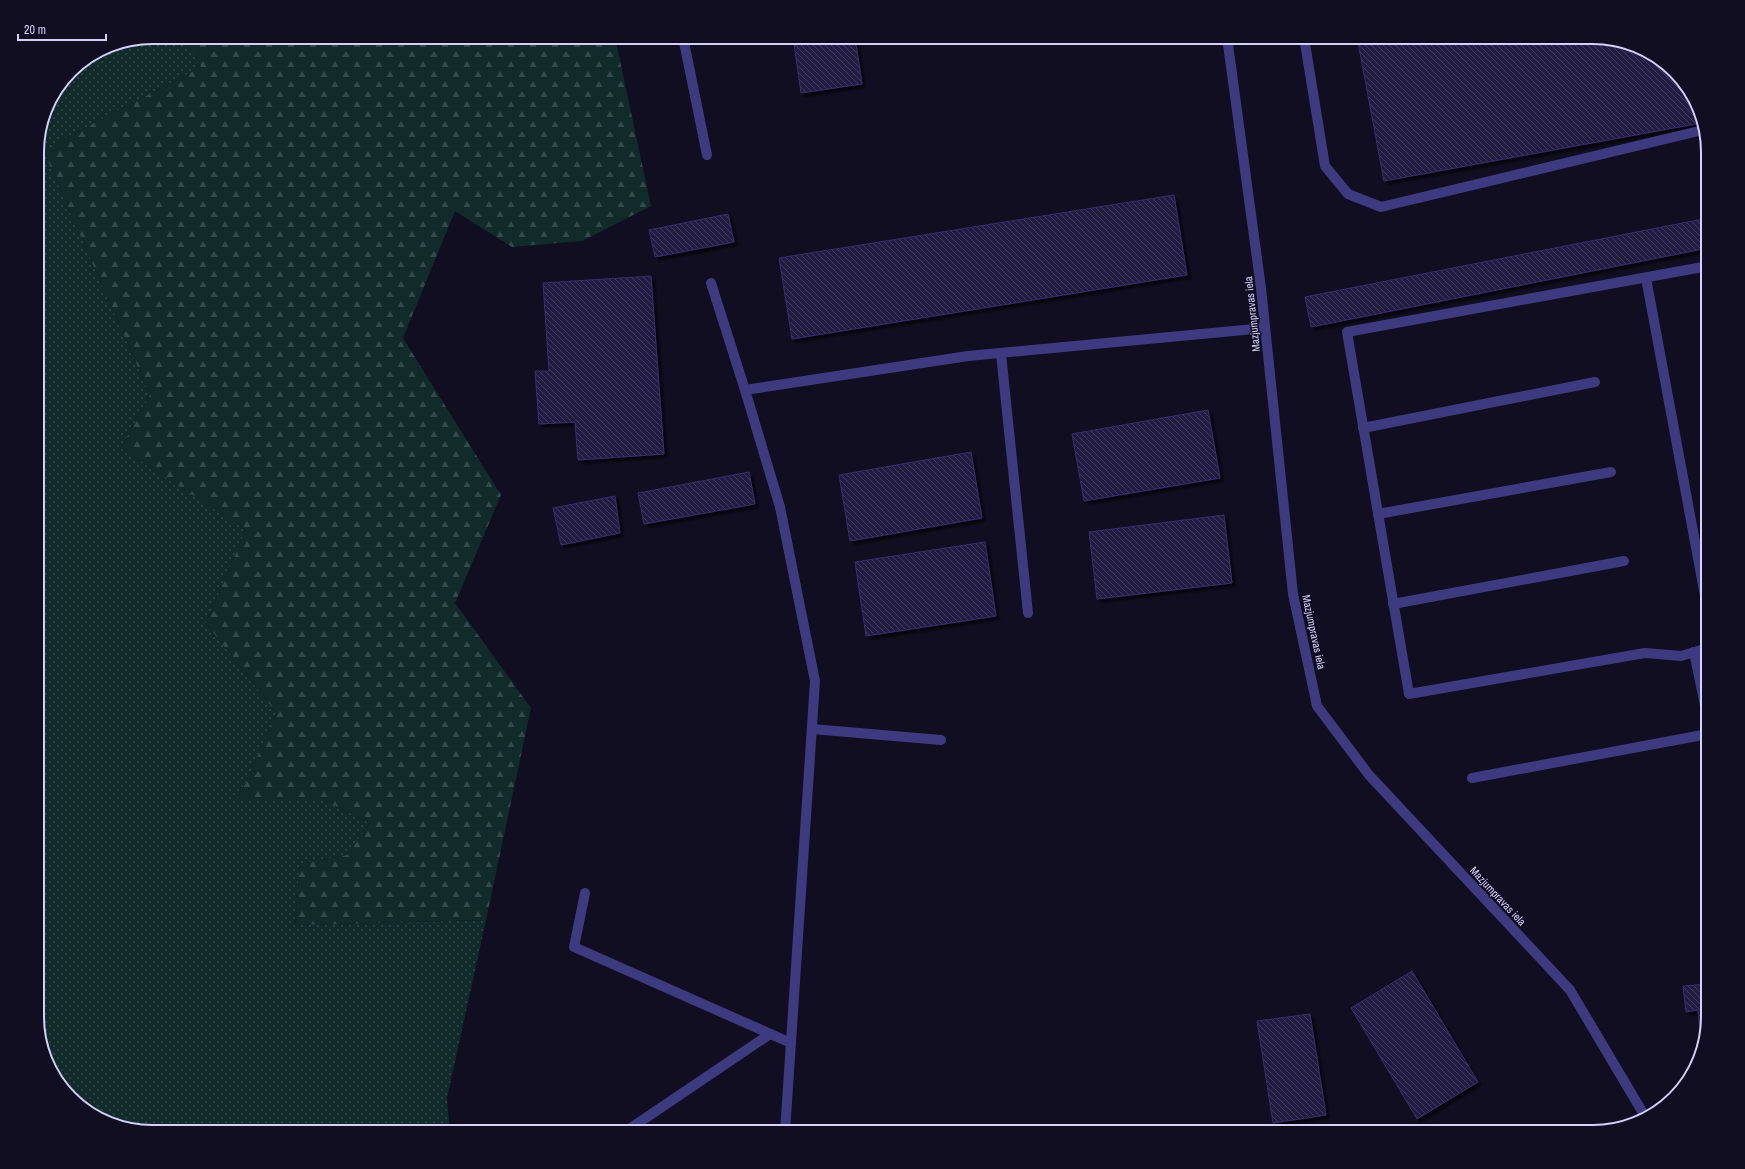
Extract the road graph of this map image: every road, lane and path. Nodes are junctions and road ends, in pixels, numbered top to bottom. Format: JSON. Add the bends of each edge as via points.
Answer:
{"nodes":[{"id":1,"x":684,"y":44,"type":"edge"},
{"id":2,"x":1228,"y":44,"type":"edge"},
{"id":3,"x":1305,"y":44,"type":"edge"},
{"id":4,"x":1699,"y":131,"type":"edge"},
{"id":5,"x":707,"y":155,"type":"dead end"},
{"id":6,"x":1701,"y":267,"type":"edge"},
{"id":7,"x":1646,"y":278,"type":"junction"},
{"id":8,"x":711,"y":283,"type":"dead end"},
{"id":9,"x":1265,"y":328,"type":"junction"},
{"id":10,"x":1001,"y":354,"type":"junction"},
{"id":11,"x":1596,"y":382,"type":"dead end"},
{"id":12,"x":745,"y":390,"type":"junction"},
{"id":13,"x":1363,"y":428,"type":"junction"},
{"id":14,"x":1611,"y":472,"type":"dead end"},
{"id":15,"x":1378,"y":514,"type":"junction"},
{"id":16,"x":1624,"y":562,"type":"dead end"},
{"id":17,"x":1701,"y":574,"type":"edge"},
{"id":18,"x":1394,"y":604,"type":"junction"},
{"id":19,"x":1028,"y":613,"type":"dead end"},
{"id":20,"x":1701,"y":650,"type":"edge"},
{"id":21,"x":1694,"y":652,"type":"junction"},
{"id":22,"x":1701,"y":686,"type":"edge"},
{"id":23,"x":812,"y":729,"type":"junction"},
{"id":24,"x":1701,"y":735,"type":"edge"},
{"id":25,"x":941,"y":740,"type":"dead end"},
{"id":26,"x":1472,"y":778,"type":"dead end"},
{"id":27,"x":585,"y":893,"type":"dead end"},
{"id":28,"x":770,"y":1034,"type":"junction"},
{"id":29,"x":791,"y":1043,"type":"junction"},
{"id":30,"x":1643,"y":1113,"type":"edge"},
{"id":31,"x":635,"y":1125,"type":"edge"},
{"id":32,"x":785,"y":1125,"type":"edge"}],
"edges":[{"from":1,"to":5,"type":"street"},
{"from":2,"to":9,"type":"street","name":"Mazjumpravas iela"},
{"from":3,"to":4,"type":"street","via":[[1325,166],[1348,194],[1381,206]]},
{"from":6,"to":7,"type":"street"},
{"from":7,"to":13,"type":"street","via":[[1347,332]]},
{"from":7,"to":17,"type":"street"},
{"from":8,"to":12,"type":"street"},
{"from":9,"to":10,"type":"street"},
{"from":9,"to":30,"type":"street","name":"Mazjumpravas iela","via":[[1293,594],[1317,706],[1369,775],[1570,990]]},
{"from":10,"to":12,"type":"street","via":[[968,356]]},
{"from":10,"to":19,"type":"street"},
{"from":11,"to":13,"type":"street"},
{"from":12,"to":23,"type":"street","via":[[780,507],[815,681]]},
{"from":13,"to":15,"type":"street"},
{"from":14,"to":15,"type":"street"},
{"from":15,"to":18,"type":"street"},
{"from":16,"to":18,"type":"street"},
{"from":18,"to":21,"type":"street","via":[[1409,694],[1645,653],[1681,656]]},
{"from":20,"to":21,"type":"street"},
{"from":21,"to":22,"type":"street"},
{"from":23,"to":25,"type":"street"},
{"from":23,"to":29,"type":"street"},
{"from":24,"to":26,"type":"street"},
{"from":27,"to":28,"type":"street","via":[[574,947]]},
{"from":28,"to":29,"type":"street"},
{"from":28,"to":31,"type":"street"},
{"from":29,"to":32,"type":"street"}]}
